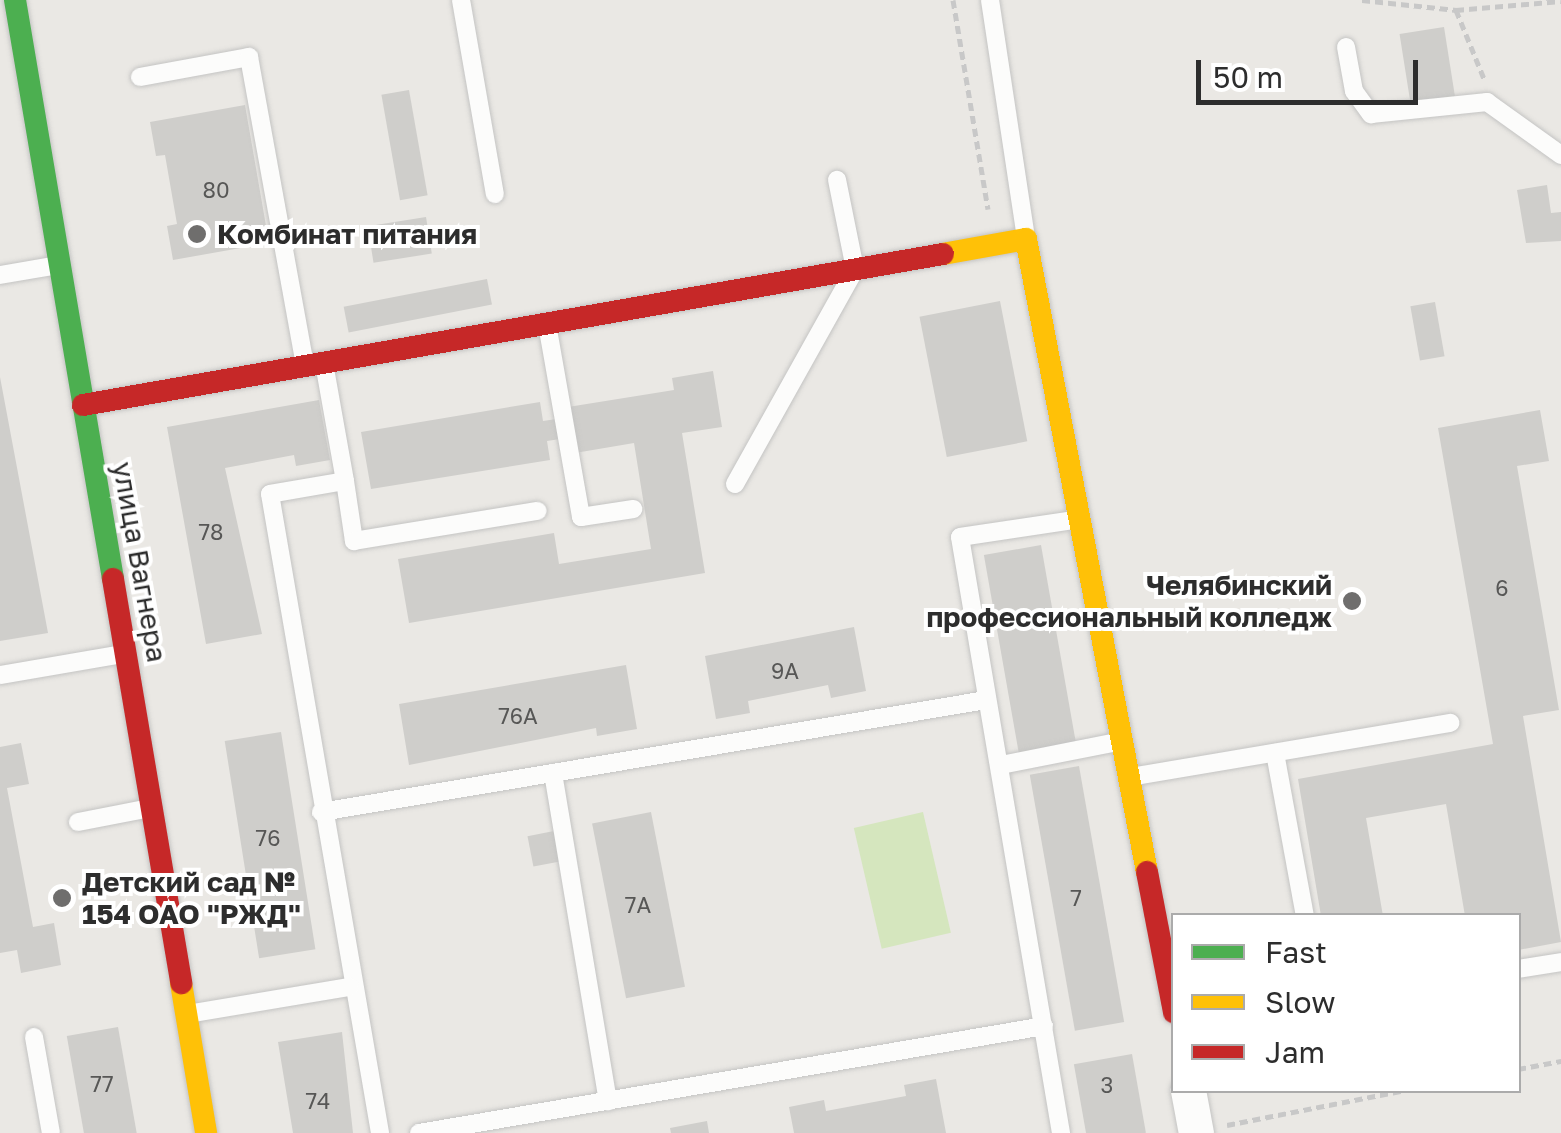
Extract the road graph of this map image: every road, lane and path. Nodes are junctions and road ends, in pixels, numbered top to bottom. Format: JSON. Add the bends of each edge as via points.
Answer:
{"nodes":[{"id":1,"x":15,"y":0,"type":"edge"},
{"id":2,"x":461,"y":0,"type":"edge"},
{"id":3,"x":953,"y":0,"type":"edge"},
{"id":4,"x":990,"y":0,"type":"edge"},
{"id":5,"x":1362,"y":0,"type":"edge"},
{"id":6,"x":1561,"y":0,"type":"edge"},
{"id":7,"x":1456,"y":10,"type":"junction"},
{"id":8,"x":1346,"y":47,"type":"dead end"},
{"id":9,"x":140,"y":77,"type":"dead end"},
{"id":10,"x":1489,"y":90,"type":"dead end"},
{"id":11,"x":1561,"y":155,"type":"edge"},
{"id":12,"x":837,"y":180,"type":"dead end"},
{"id":13,"x":495,"y":194,"type":"dead end"},
{"id":14,"x":1026,"y":239,"type":"junction"},
{"id":15,"x":994,"y":245,"type":"junction"},
{"id":16,"x":60,"y":265,"type":"junction"},
{"id":17,"x":855,"y":270,"type":"junction"},
{"id":18,"x":0,"y":275,"type":"edge"},
{"id":19,"x":547,"y":324,"type":"junction"},
{"id":20,"x":314,"y":364,"type":"junction"},
{"id":21,"x":83,"y":405,"type":"junction"},
{"id":22,"x":345,"y":481,"type":"junction"},
{"id":23,"x":736,"y":484,"type":"dead end"},
{"id":24,"x":634,"y":510,"type":"dead end"},
{"id":25,"x":538,"y":512,"type":"dead end"},
{"id":26,"x":1080,"y":519,"type":"junction"},
{"id":27,"x":125,"y":654,"type":"junction"},
{"id":28,"x":0,"y":675,"type":"edge"},
{"id":29,"x":986,"y":700,"type":"junction"},
{"id":30,"x":1450,"y":723,"type":"dead end"},
{"id":31,"x":1122,"y":741,"type":"junction"},
{"id":32,"x":1275,"y":753,"type":"junction"},
{"id":33,"x":1001,"y":765,"type":"junction"},
{"id":34,"x":553,"y":773,"type":"junction"},
{"id":35,"x":1129,"y":777,"type":"junction"},
{"id":36,"x":151,"y":808,"type":"junction"},
{"id":37,"x":321,"y":812,"type":"junction"},
{"id":38,"x":78,"y":822,"type":"dead end"},
{"id":39,"x":1304,"y":913,"type":"edge"},
{"id":40,"x":1561,"y":962,"type":"edge"},
{"id":41,"x":1521,"y":969,"type":"edge"},
{"id":42,"x":350,"y":987,"type":"junction"},
{"id":43,"x":1171,"y":996,"type":"edge"},
{"id":44,"x":186,"y":1014,"type":"junction"},
{"id":45,"x":1044,"y":1026,"type":"junction"},
{"id":46,"x":34,"y":1037,"type":"dead end"},
{"id":47,"x":1561,"y":1061,"type":"edge"},
{"id":48,"x":1521,"y":1068,"type":"edge"},
{"id":49,"x":1189,"y":1093,"type":"edge"},
{"id":50,"x":1391,"y":1093,"type":"edge"},
{"id":51,"x":608,"y":1102,"type":"junction"},
{"id":52,"x":1196,"y":1132,"type":"edge"},
{"id":53,"x":51,"y":1133,"type":"edge"},
{"id":54,"x":206,"y":1133,"type":"edge"},
{"id":55,"x":380,"y":1133,"type":"edge"},
{"id":56,"x":419,"y":1133,"type":"edge"},
{"id":57,"x":1061,"y":1133,"type":"edge"}],
"edges":[{"from":1,"to":16,"type":"street","name":"улица Вагнера"},
{"from":2,"to":13,"type":"lane"},
{"from":3,"to":15,"type":"path"},
{"from":4,"to":14,"type":"lane"},
{"from":5,"to":7,"type":"path"},
{"from":6,"to":7,"type":"path"},
{"from":7,"to":10,"type":"path"},
{"from":8,"to":11,"type":"lane","via":[[1354,91],[1371,114],[1487,102]]},
{"from":9,"to":20,"type":"lane","via":[[249,57]]},
{"from":12,"to":17,"type":"lane"},
{"from":14,"to":15,"type":"street"},
{"from":14,"to":26,"type":"street"},
{"from":15,"to":17,"type":"street"},
{"from":16,"to":18,"type":"lane"},
{"from":16,"to":21,"type":"street","name":"улица Вагнера"},
{"from":17,"to":19,"type":"street"},
{"from":17,"to":23,"type":"lane"},
{"from":19,"to":20,"type":"street"},
{"from":19,"to":24,"type":"lane","via":[[581,517]]},
{"from":20,"to":21,"type":"street"},
{"from":20,"to":22,"type":"lane"},
{"from":21,"to":27,"type":"street","name":"улица Вагнера"},
{"from":22,"to":25,"type":"lane","via":[[354,542]]},
{"from":22,"to":37,"type":"lane","via":[[270,494]]},
{"from":26,"to":29,"type":"lane","via":[[960,537]]},
{"from":26,"to":31,"type":"street"},
{"from":27,"to":28,"type":"lane"},
{"from":27,"to":36,"type":"street","name":"улица Вагнера"},
{"from":29,"to":33,"type":"lane"},
{"from":29,"to":34,"type":"lane"},
{"from":30,"to":32,"type":"lane"},
{"from":31,"to":33,"type":"lane"},
{"from":31,"to":35,"type":"street"},
{"from":32,"to":35,"type":"lane"},
{"from":32,"to":39,"type":"lane"},
{"from":33,"to":45,"type":"lane"},
{"from":34,"to":37,"type":"lane"},
{"from":34,"to":51,"type":"lane"},
{"from":35,"to":43,"type":"street"},
{"from":36,"to":38,"type":"lane"},
{"from":36,"to":44,"type":"street","name":"улица Вагнера"},
{"from":37,"to":42,"type":"lane"},
{"from":40,"to":41,"type":"lane"},
{"from":42,"to":44,"type":"lane"},
{"from":42,"to":55,"type":"lane"},
{"from":44,"to":54,"type":"street","name":"улица Вагнера"},
{"from":45,"to":51,"type":"lane"},
{"from":45,"to":57,"type":"lane"},
{"from":46,"to":53,"type":"lane"},
{"from":47,"to":48,"type":"path"},
{"from":49,"to":52,"type":"street"},
{"from":50,"to":52,"type":"path"},
{"from":51,"to":56,"type":"lane"}]}
